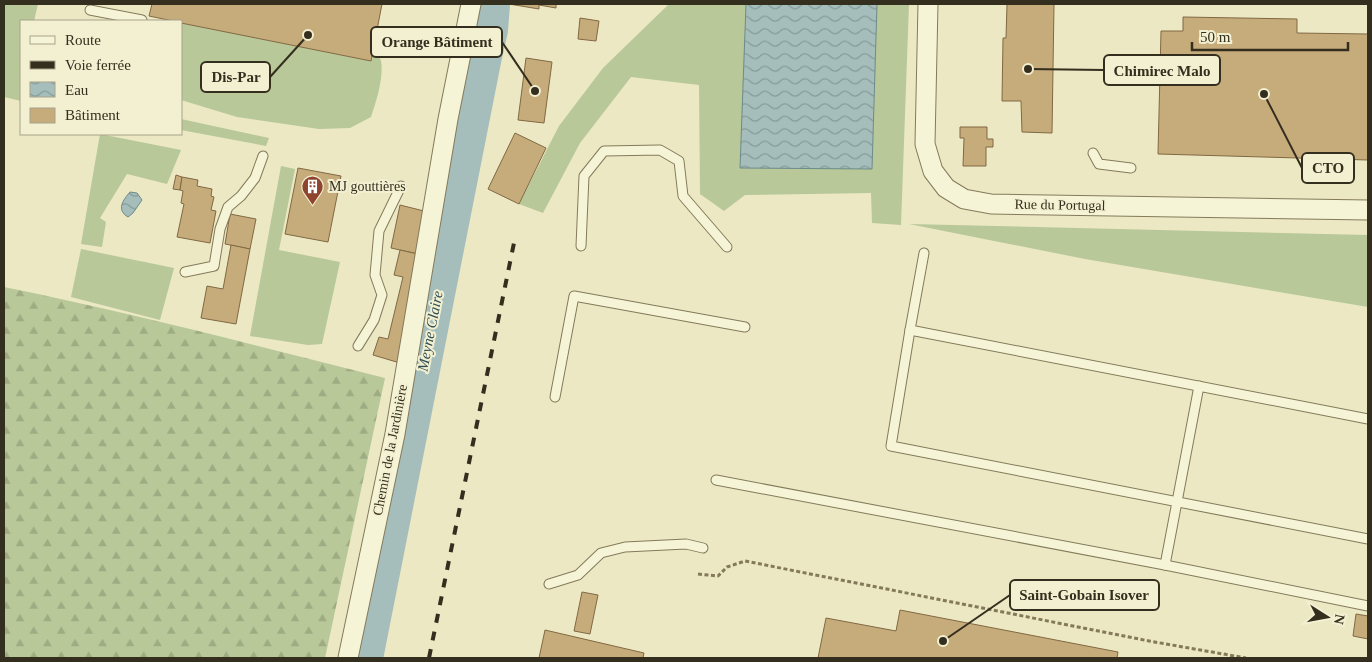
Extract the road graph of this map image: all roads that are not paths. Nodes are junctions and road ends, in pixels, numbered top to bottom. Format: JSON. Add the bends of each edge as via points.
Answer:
{"nodes":[{"id":1,"x":470,"y":4,"type":"edge"},
{"id":2,"x":928,"y":4,"type":"edge"},
{"id":3,"x":90,"y":10,"type":"dead end"},
{"id":4,"x":142,"y":20,"type":"dead end"},
{"id":5,"x":1093,"y":153,"type":"dead end"},
{"id":6,"x":263,"y":156,"type":"dead end"},
{"id":7,"x":1130,"y":168,"type":"dead end"},
{"id":8,"x":401,"y":186,"type":"dead end"},
{"id":9,"x":1368,"y":210,"type":"edge"},
{"id":10,"x":581,"y":246,"type":"dead end"},
{"id":11,"x":728,"y":247,"type":"dead end"},
{"id":12,"x":924,"y":253,"type":"dead end"},
{"id":13,"x":185,"y":272,"type":"dead end"},
{"id":14,"x":745,"y":327,"type":"dead end"},
{"id":15,"x":910,"y":330,"type":"junction"},
{"id":16,"x":358,"y":346,"type":"dead end"},
{"id":17,"x":1200,"y":386,"type":"junction"},
{"id":18,"x":555,"y":398,"type":"dead end"},
{"id":19,"x":1368,"y":419,"type":"edge"},
{"id":20,"x":716,"y":480,"type":"dead end"},
{"id":21,"x":1177,"y":501,"type":"junction"},
{"id":22,"x":1368,"y":539,"type":"edge"},
{"id":23,"x":703,"y":548,"type":"dead end"},
{"id":24,"x":1165,"y":565,"type":"junction"},
{"id":25,"x":549,"y":584,"type":"dead end"},
{"id":26,"x":1368,"y":606,"type":"edge"},
{"id":27,"x":348,"y":658,"type":"edge"}],
"edges":[{"from":1,"to":27,"type":"street","name":"Chemin de la Jardinière","via":[[395,434]]},
{"from":2,"to":9,"type":"street","name":"Rue du Portugal","via":[[925,144],[933,171],[946,188],[964,199],[991,204]]},
{"from":3,"to":4,"type":"lane"},
{"from":5,"to":7,"type":"lane","via":[[1099,164]]},
{"from":6,"to":13,"type":"lane","via":[[255,178],[228,207],[220,229],[214,266]]},
{"from":8,"to":16,"type":"lane","via":[[379,231],[375,275],[382,295],[374,320]]},
{"from":10,"to":11,"type":"lane","via":[[584,176],[599,157],[604,151],[660,150],[679,161],[683,196]]},
{"from":12,"to":15,"type":"lane"},
{"from":14,"to":18,"type":"lane","via":[[574,296]]},
{"from":15,"to":17,"type":"lane"},
{"from":15,"to":21,"type":"lane","via":[[891,446]]},
{"from":17,"to":19,"type":"lane"},
{"from":17,"to":21,"type":"lane"},
{"from":20,"to":24,"type":"lane"},
{"from":21,"to":22,"type":"lane"},
{"from":21,"to":24,"type":"lane"},
{"from":23,"to":25,"type":"lane","via":[[686,544],[625,547],[601,553],[578,574]]},
{"from":24,"to":26,"type":"lane"}]}
